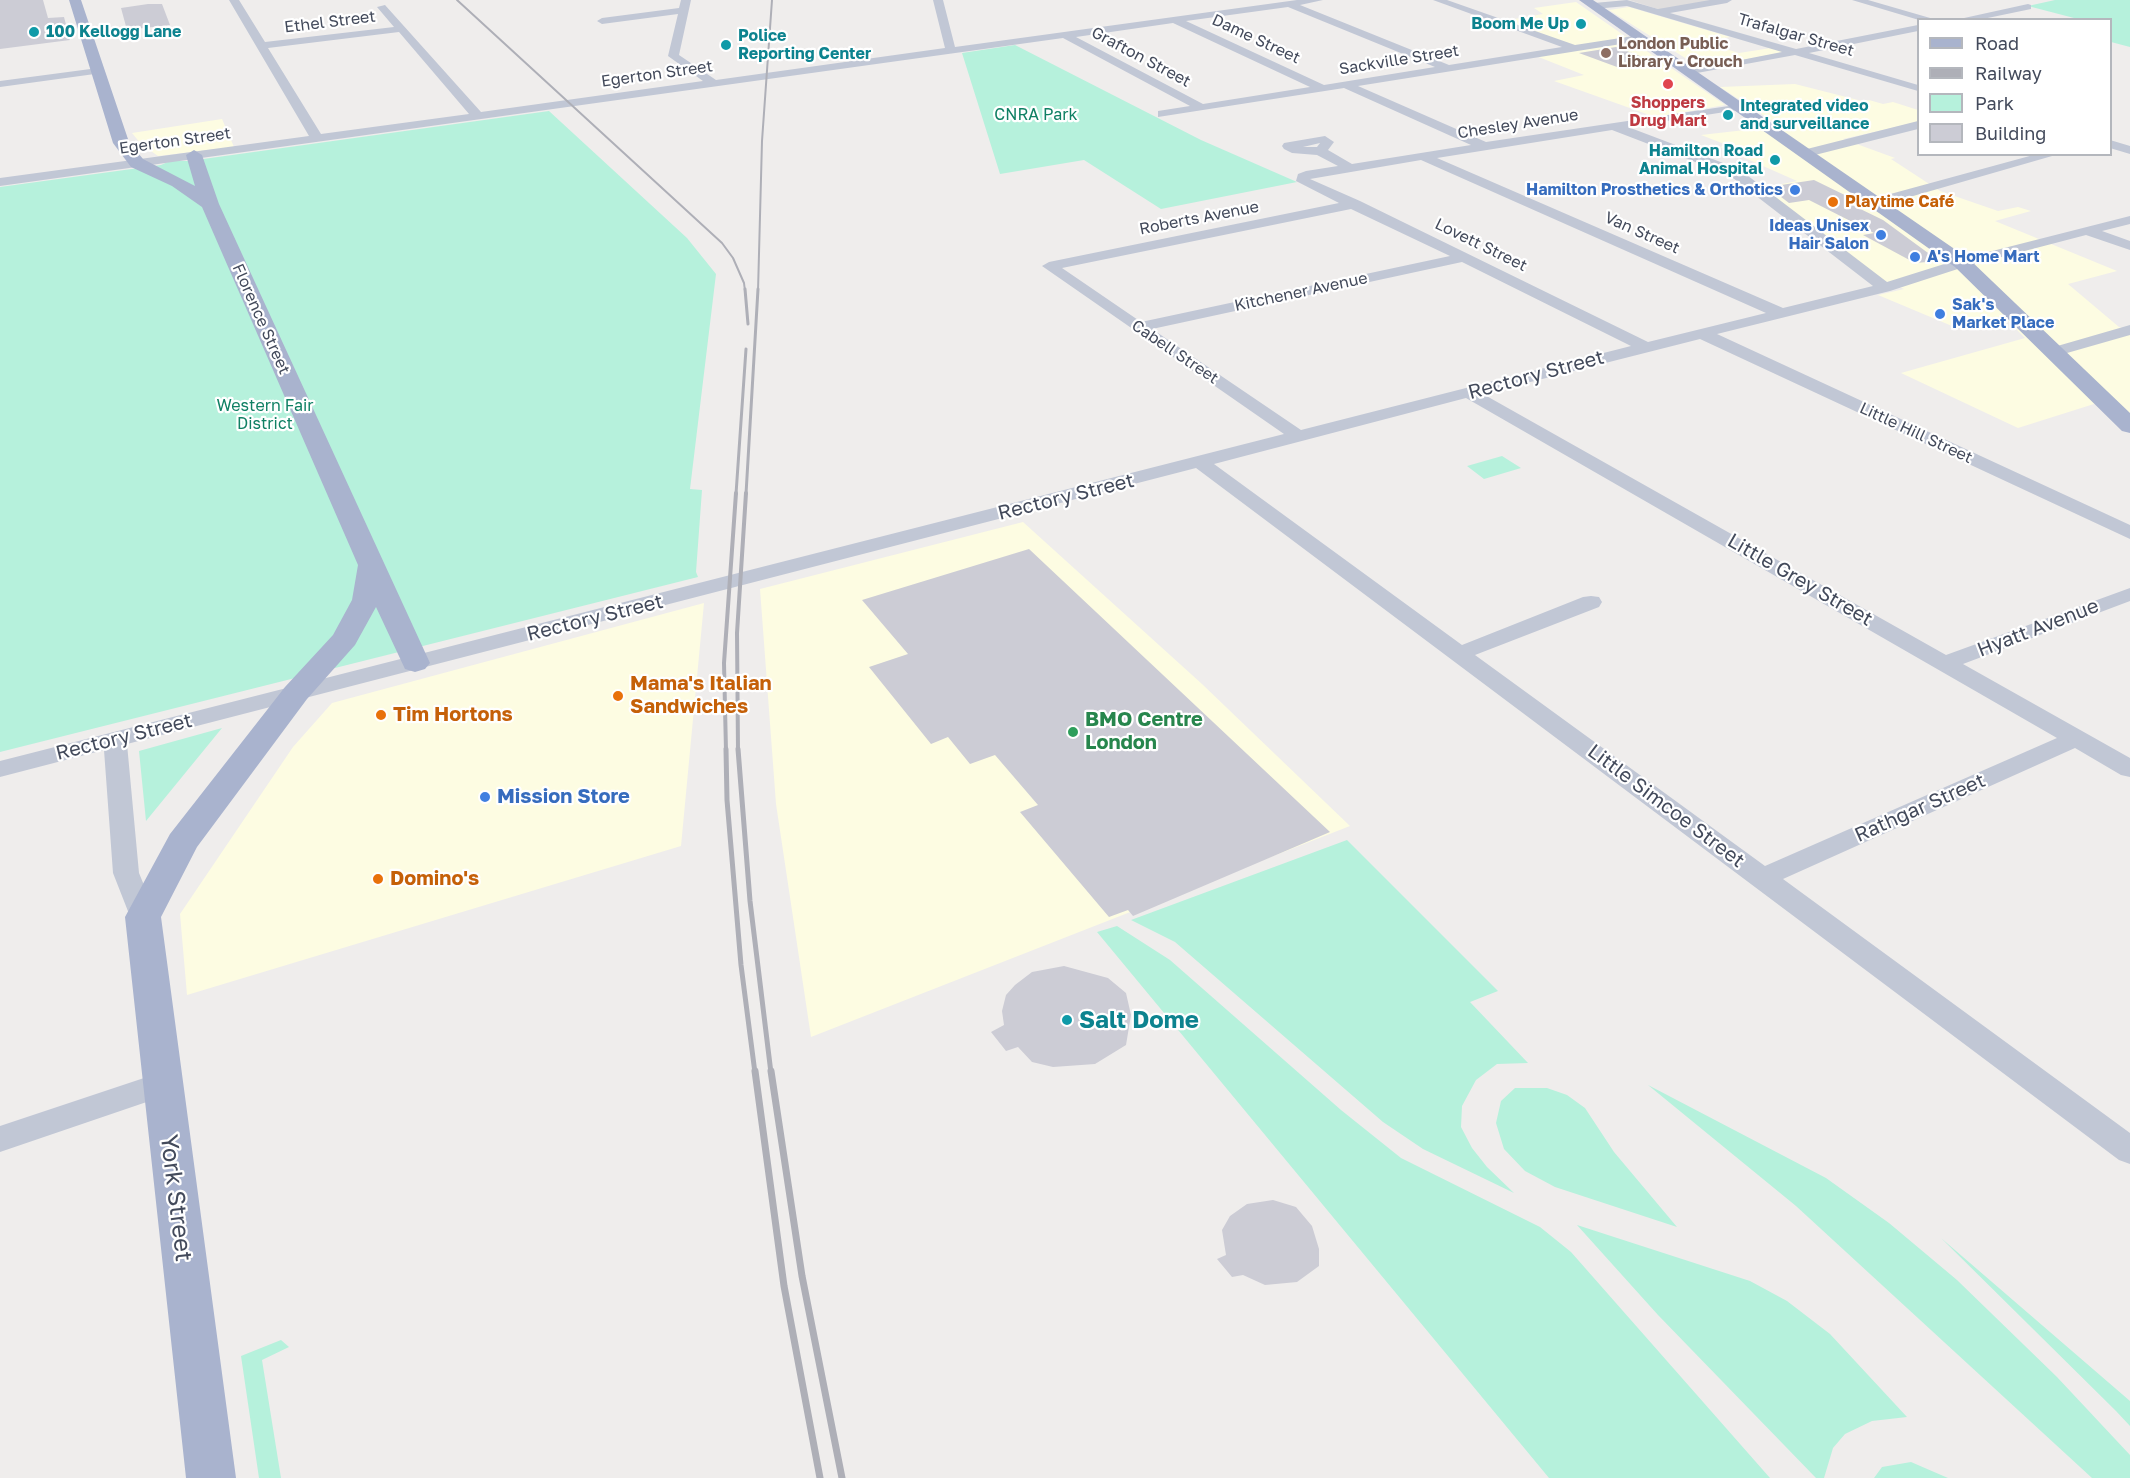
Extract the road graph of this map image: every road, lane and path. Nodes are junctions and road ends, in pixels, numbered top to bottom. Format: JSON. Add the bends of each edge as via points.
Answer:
{"nodes":[{"id":1,"x":75,"y":0,"type":"edge"},
{"id":2,"x":234,"y":0,"type":"edge"},
{"id":3,"x":938,"y":0,"type":"edge"},
{"id":4,"x":1318,"y":0,"type":"edge"},
{"id":5,"x":1438,"y":0,"type":"edge"},
{"id":6,"x":1727,"y":0,"type":"edge"},
{"id":7,"x":1857,"y":0,"type":"edge"},
{"id":8,"x":1589,"y":3,"type":"edge"},
{"id":9,"x":1289,"y":4,"type":"junction"},
{"id":10,"x":684,"y":5,"type":"edge"},
{"id":11,"x":382,"y":7,"type":"dead end"},
{"id":12,"x":2028,"y":7,"type":"dead end"},
{"id":13,"x":1657,"y":12,"type":"junction"},
{"id":14,"x":1924,"y":18,"type":"edge"},
{"id":15,"x":1970,"y":18,"type":"edge"},
{"id":16,"x":1174,"y":20,"type":"junction"},
{"id":17,"x":602,"y":21,"type":"dead end"},
{"id":18,"x":1917,"y":28,"type":"edge"},
{"id":19,"x":401,"y":29,"type":"junction"},
{"id":20,"x":1065,"y":35,"type":"junction"},
{"id":21,"x":1640,"y":38,"type":"junction"},
{"id":22,"x":261,"y":46,"type":"junction"},
{"id":23,"x":1574,"y":48,"type":"junction"},
{"id":24,"x":951,"y":51,"type":"junction"},
{"id":25,"x":1794,"y":52,"type":"junction"},
{"id":26,"x":693,"y":68,"type":"junction"},
{"id":27,"x":1447,"y":68,"type":"junction"},
{"id":28,"x":98,"y":71,"type":"junction"},
{"id":29,"x":1690,"y":73,"type":"junction"},
{"id":30,"x":1907,"y":74,"type":"dead end"},
{"id":31,"x":1884,"y":78,"type":"junction"},
{"id":32,"x":713,"y":83,"type":"junction"},
{"id":33,"x":0,"y":84,"type":"edge"},
{"id":34,"x":1346,"y":85,"type":"junction"},
{"id":35,"x":1324,"y":88,"type":"junction"},
{"id":36,"x":1917,"y":88,"type":"edge"},
{"id":37,"x":666,"y":90,"type":"junction"},
{"id":38,"x":1738,"y":106,"type":"junction"},
{"id":39,"x":1202,"y":108,"type":"junction"},
{"id":40,"x":1162,"y":114,"type":"dead end"},
{"id":41,"x":477,"y":116,"type":"junction"},
{"id":42,"x":1917,"y":125,"type":"edge"},
{"id":43,"x":1612,"y":126,"type":"junction"},
{"id":44,"x":317,"y":138,"type":"junction"},
{"id":45,"x":2112,"y":145,"type":"edge"},
{"id":46,"x":1484,"y":146,"type":"junction"},
{"id":47,"x":2130,"y":150,"type":"edge"},
{"id":48,"x":1320,"y":151,"type":"dead end"},
{"id":49,"x":1807,"y":153,"type":"junction"},
{"id":50,"x":194,"y":155,"type":"junction"},
{"id":51,"x":1422,"y":156,"type":"junction"},
{"id":52,"x":2046,"y":156,"type":"edge"},
{"id":53,"x":137,"y":163,"type":"junction"},
{"id":54,"x":1351,"y":168,"type":"junction"},
{"id":55,"x":1303,"y":177,"type":"joint"},
{"id":56,"x":0,"y":182,"type":"edge"},
{"id":57,"x":1877,"y":202,"type":"junction"},
{"id":58,"x":210,"y":204,"type":"junction"},
{"id":59,"x":1355,"y":204,"type":"junction"},
{"id":60,"x":2130,"y":220,"type":"edge"},
{"id":61,"x":2087,"y":231,"type":"junction"},
{"id":62,"x":2130,"y":246,"type":"edge"},
{"id":63,"x":1464,"y":256,"type":"junction"},
{"id":64,"x":1962,"y":263,"type":"junction"},
{"id":65,"x":1049,"y":266,"type":"joint"},
{"id":66,"x":1885,"y":288,"type":"junction"},
{"id":67,"x":1780,"y":313,"type":"junction"},
{"id":68,"x":1138,"y":327,"type":"junction"},
{"id":69,"x":2130,"y":330,"type":"edge"},
{"id":70,"x":1701,"y":333,"type":"junction"},
{"id":71,"x":1646,"y":347,"type":"junction"},
{"id":72,"x":2053,"y":352,"type":"junction"},
{"id":73,"x":1469,"y":393,"type":"junction"},
{"id":74,"x":2130,"y":426,"type":"edge"},
{"id":75,"x":1300,"y":437,"type":"junction"},
{"id":76,"x":1201,"y":463,"type":"junction"},
{"id":77,"x":2130,"y":533,"type":"edge"},
{"id":78,"x":371,"y":566,"type":"junction"},
{"id":79,"x":2130,"y":594,"type":"edge"},
{"id":80,"x":1591,"y":602,"type":"dead end"},
{"id":81,"x":1460,"y":653,"type":"junction"},
{"id":82,"x":415,"y":663,"type":"junction"},
{"id":83,"x":1945,"y":663,"type":"junction"},
{"id":84,"x":296,"y":693,"type":"junction"},
{"id":85,"x":2078,"y":738,"type":"junction"},
{"id":86,"x":115,"y":740,"type":"junction"},
{"id":87,"x":0,"y":769,"type":"edge"},
{"id":88,"x":2130,"y":769,"type":"edge"},
{"id":89,"x":1762,"y":878,"type":"junction"},
{"id":90,"x":143,"y":917,"type":"junction"},
{"id":91,"x":162,"y":1084,"type":"junction"},
{"id":92,"x":0,"y":1139,"type":"edge"},
{"id":93,"x":2130,"y":1151,"type":"edge"},
{"id":94,"x":211,"y":1478,"type":"edge"}],
"edges":[{"from":1,"to":28,"type":"main road"},
{"from":2,"to":22,"type":"street"},
{"from":3,"to":24,"type":"street"},
{"from":4,"to":9,"type":"street","name":"Egerton Street"},
{"from":5,"to":23,"type":"street"},
{"from":6,"to":13,"type":"street"},
{"from":7,"to":14,"type":"street"},
{"from":8,"to":13,"type":"street","name":"Trafalgar Street","via":[[1622,2]]},
{"from":8,"to":21,"type":"main road"},
{"from":9,"to":16,"type":"street","name":"Egerton Street"},
{"from":9,"to":27,"type":"street"},
{"from":10,"to":17,"type":"street"},
{"from":10,"to":26,"type":"street","via":[[673,56]]},
{"from":11,"to":19,"type":"street"},
{"from":12,"to":15,"type":"street"},
{"from":13,"to":25,"type":"street","name":"Trafalgar Street"},
{"from":16,"to":20,"type":"street","name":"Egerton Street"},
{"from":16,"to":35,"type":"street","name":"Dame Street"},
{"from":18,"to":25,"type":"street"},
{"from":19,"to":22,"type":"street","name":"Ethel Street"},
{"from":19,"to":41,"type":"street"},
{"from":20,"to":24,"type":"street","name":"Egerton Street"},
{"from":20,"to":39,"type":"street","name":"Grafton Street"},
{"from":21,"to":23,"type":"street","name":"Sackville Street"},
{"from":21,"to":29,"type":"main road"},
{"from":22,"to":44,"type":"street"},
{"from":23,"to":27,"type":"street","name":"Sackville Street"},
{"from":24,"to":32,"type":"street","name":"Egerton Street"},
{"from":25,"to":29,"type":"street"},
{"from":25,"to":31,"type":"street","name":"Trafalgar Street"},
{"from":26,"to":32,"type":"street"},
{"from":26,"to":37,"type":"street","via":[[689,80]]},
{"from":27,"to":34,"type":"street","name":"Sackville Street"},
{"from":28,"to":33,"type":"street"},
{"from":28,"to":53,"type":"main road","via":[[120,141]]},
{"from":29,"to":38,"type":"main road"},
{"from":30,"to":31,"type":"street"},
{"from":31,"to":36,"type":"street","name":"Trafalgar Street"},
{"from":32,"to":37,"type":"street","name":"Egerton Street"},
{"from":34,"to":35,"type":"street","name":"Sackville Street"},
{"from":34,"to":46,"type":"street"},
{"from":35,"to":39,"type":"street","name":"Sackville Street"},
{"from":37,"to":41,"type":"street","name":"Egerton Street"},
{"from":38,"to":43,"type":"street","name":"Chesley Avenue"},
{"from":38,"to":49,"type":"main road"},
{"from":39,"to":40,"type":"street","name":"Sackville Street"},
{"from":41,"to":44,"type":"street","name":"Egerton Street"},
{"from":42,"to":49,"type":"street"},
{"from":43,"to":46,"type":"street","name":"Chesley Avenue"},
{"from":43,"to":66,"type":"street","via":[[1734,172]]},
{"from":44,"to":50,"type":"street","name":"Egerton Street"},
{"from":45,"to":47,"type":"street"},
{"from":46,"to":51,"type":"street","name":"Chesley Avenue"},
{"from":48,"to":54,"type":"street"},
{"from":49,"to":57,"type":"main road"},
{"from":50,"to":53,"type":"street","name":"Egerton Street"},
{"from":50,"to":58,"type":"main road","name":"Florence Street"},
{"from":51,"to":54,"type":"street","name":"Chesley Avenue"},
{"from":51,"to":67,"type":"street","name":"Van Street"},
{"from":52,"to":57,"type":"street"},
{"from":53,"to":56,"type":"street","name":"Egerton Street"},
{"from":53,"to":58,"type":"main road","via":[[178,182]]},
{"from":54,"to":55,"type":"street","name":"Chesley Avenue"},
{"from":55,"to":59,"type":"street","name":"Lovett Street","via":[[1302,181]]},
{"from":57,"to":64,"type":"main road"},
{"from":58,"to":78,"type":"main road","name":"Florence Street"},
{"from":59,"to":63,"type":"street","name":"Lovett Street"},
{"from":59,"to":65,"type":"street","name":"Roberts Avenue"},
{"from":60,"to":61,"type":"street","name":"Rectory Street"},
{"from":61,"to":62,"type":"street"},
{"from":61,"to":64,"type":"street","name":"Rectory Street"},
{"from":63,"to":68,"type":"street","name":"Kitchener Avenue"},
{"from":63,"to":71,"type":"street","name":"Lovett Street"},
{"from":64,"to":66,"type":"street","name":"Rectory Street"},
{"from":64,"to":72,"type":"main road"},
{"from":65,"to":68,"type":"street","name":"Cabell Street"},
{"from":66,"to":67,"type":"street","name":"Rectory Street"},
{"from":67,"to":70,"type":"street","name":"Rectory Street"},
{"from":68,"to":75,"type":"street","name":"Cabell Street"},
{"from":69,"to":72,"type":"street"},
{"from":70,"to":71,"type":"street","name":"Rectory Street"},
{"from":70,"to":77,"type":"street","name":"Little Hill Street"},
{"from":71,"to":73,"type":"street","name":"Rectory Street"},
{"from":72,"to":74,"type":"main road"},
{"from":73,"to":75,"type":"street","name":"Rectory Street"},
{"from":73,"to":83,"type":"street","name":"Little Grey Street"},
{"from":75,"to":76,"type":"street","name":"Rectory Street"},
{"from":76,"to":81,"type":"street","name":"Little Simcoe Street"},
{"from":76,"to":82,"type":"street","name":"Rectory Street"},
{"from":78,"to":82,"type":"main road","name":"Florence Street"},
{"from":78,"to":84,"type":"main road","via":[[366,600],[345,639]]},
{"from":79,"to":83,"type":"street","name":"Hyatt Avenue"},
{"from":80,"to":81,"type":"street"},
{"from":81,"to":89,"type":"street","name":"Little Simcoe Street"},
{"from":82,"to":84,"type":"street","name":"Rectory Street"},
{"from":83,"to":85,"type":"street","name":"Little Grey Street"},
{"from":84,"to":86,"type":"street","name":"Rectory Street"},
{"from":84,"to":90,"type":"main road","via":[[182,842]]},
{"from":85,"to":88,"type":"street","name":"Little Grey Street"},
{"from":85,"to":89,"type":"street","name":"Rathgar Street"},
{"from":86,"to":87,"type":"street","name":"Rectory Street"},
{"from":86,"to":90,"type":"street","name":"York Street","via":[[126,873]]},
{"from":89,"to":93,"type":"street","name":"Little Simcoe Street"},
{"from":90,"to":91,"type":"main road","name":"York Street"},
{"from":91,"to":92,"type":"street"},
{"from":91,"to":94,"type":"main road","name":"York Street"}]}
